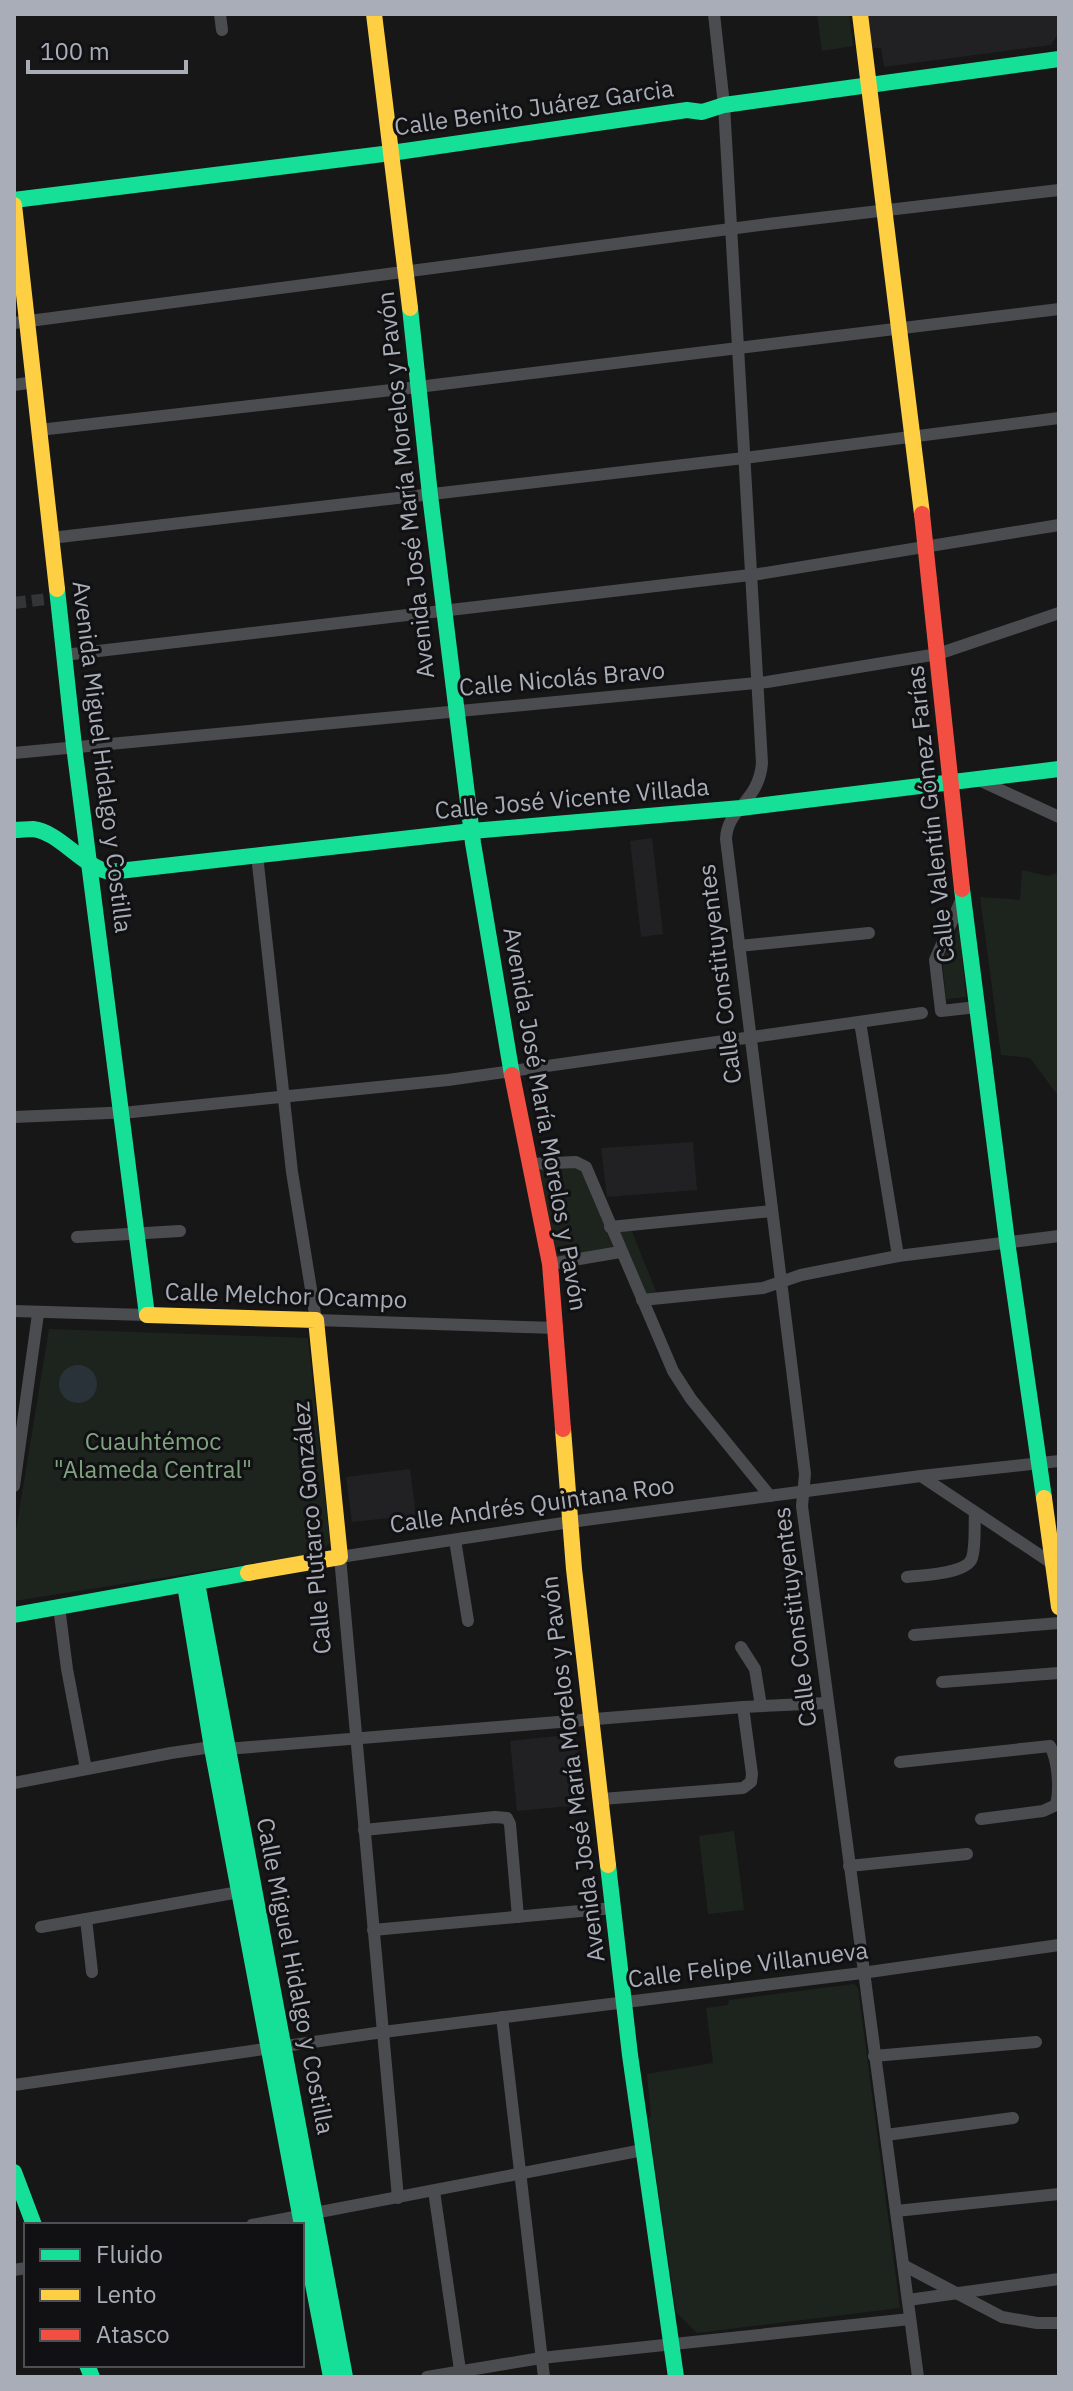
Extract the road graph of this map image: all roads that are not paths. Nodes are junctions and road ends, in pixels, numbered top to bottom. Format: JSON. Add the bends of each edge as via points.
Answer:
{"nodes":[{"id":1,"x":220,"y":14,"type":"edge"},
{"id":2,"x":374,"y":14,"type":"edge"},
{"id":3,"x":714,"y":14,"type":"edge"},
{"id":4,"x":860,"y":14,"type":"edge"},
{"id":5,"x":222,"y":30,"type":"dead end"},
{"id":6,"x":1059,"y":59,"type":"edge"},
{"id":7,"x":871,"y":85,"type":"junction"},
{"id":8,"x":724,"y":105,"type":"junction"},
{"id":9,"x":391,"y":153,"type":"junction"},
{"id":10,"x":1059,"y":190,"type":"edge"},
{"id":11,"x":14,"y":202,"type":"edge"},
{"id":12,"x":886,"y":210,"type":"junction"},
{"id":13,"x":730,"y":229,"type":"junction"},
{"id":14,"x":406,"y":273,"type":"junction"},
{"id":15,"x":1059,"y":309,"type":"edge"},
{"id":16,"x":20,"y":322,"type":"edge"},
{"id":17,"x":901,"y":327,"type":"junction"},
{"id":18,"x":737,"y":349,"type":"junction"},
{"id":19,"x":34,"y":382,"type":"junction"},
{"id":20,"x":14,"y":385,"type":"edge"},
{"id":21,"x":418,"y":387,"type":"junction"},
{"id":22,"x":1059,"y":418,"type":"edge"},
{"id":23,"x":39,"y":430,"type":"junction"},
{"id":24,"x":914,"y":435,"type":"junction"},
{"id":25,"x":744,"y":458,"type":"junction"},
{"id":26,"x":430,"y":495,"type":"junction"},
{"id":27,"x":1059,"y":525,"type":"edge"},
{"id":28,"x":51,"y":538,"type":"junction"},
{"id":29,"x":926,"y":545,"type":"junction"},
{"id":30,"x":750,"y":575,"type":"junction"},
{"id":31,"x":444,"y":611,"type":"junction"},
{"id":32,"x":1059,"y":613,"type":"edge"},
{"id":33,"x":938,"y":654,"type":"junction"},
{"id":34,"x":64,"y":655,"type":"junction"},
{"id":35,"x":758,"y":683,"type":"junction"},
{"id":36,"x":456,"y":711,"type":"junction"},
{"id":37,"x":74,"y":746,"type":"junction"},
{"id":38,"x":14,"y":753,"type":"edge"},
{"id":39,"x":1059,"y":769,"type":"edge"},
{"id":40,"x":979,"y":780,"type":"junction"},
{"id":41,"x":951,"y":783,"type":"junction"},
{"id":42,"x":741,"y":808,"type":"junction"},
{"id":43,"x":1059,"y":817,"type":"edge"},
{"id":44,"x":14,"y":830,"type":"edge"},
{"id":45,"x":472,"y":831,"type":"junction"},
{"id":46,"x":257,"y":855,"type":"junction"},
{"id":47,"x":90,"y":863,"type":"junction"},
{"id":48,"x":963,"y":896,"type":"junction"},
{"id":49,"x":869,"y":933,"type":"dead end"},
{"id":50,"x":739,"y":946,"type":"junction"},
{"id":51,"x":977,"y":1007,"type":"junction"},
{"id":52,"x":922,"y":1013,"type":"dead end"},
{"id":53,"x":860,"y":1022,"type":"junction"},
{"id":54,"x":750,"y":1037,"type":"junction"},
{"id":55,"x":512,"y":1071,"type":"junction"},
{"id":56,"x":283,"y":1097,"type":"junction"},
{"id":57,"x":121,"y":1113,"type":"junction"},
{"id":58,"x":14,"y":1117,"type":"edge"},
{"id":59,"x":529,"y":1164,"type":"junction"},
{"id":60,"x":772,"y":1211,"type":"junction"},
{"id":61,"x":610,"y":1227,"type":"junction"},
{"id":62,"x":180,"y":1231,"type":"dead end"},
{"id":63,"x":137,"y":1234,"type":"junction"},
{"id":64,"x":1059,"y":1236,"type":"edge"},
{"id":65,"x":77,"y":1237,"type":"dead end"},
{"id":66,"x":1007,"y":1241,"type":"junction"},
{"id":67,"x":620,"y":1252,"type":"junction"},
{"id":68,"x":898,"y":1256,"type":"junction"},
{"id":69,"x":550,"y":1264,"type":"junction"},
{"id":70,"x":782,"y":1282,"type":"junction"},
{"id":71,"x":642,"y":1300,"type":"junction"},
{"id":72,"x":14,"y":1311,"type":"edge"},
{"id":73,"x":38,"y":1314,"type":"junction"},
{"id":74,"x":146,"y":1315,"type":"junction"},
{"id":75,"x":316,"y":1320,"type":"junction"},
{"id":76,"x":556,"y":1328,"type":"junction"},
{"id":77,"x":18,"y":1429,"type":"edge"},
{"id":78,"x":1059,"y":1461,"type":"edge"},
{"id":79,"x":1039,"y":1464,"type":"junction"},
{"id":80,"x":921,"y":1476,"type":"junction"},
{"id":81,"x":14,"y":1486,"type":"edge"},
{"id":82,"x":803,"y":1491,"type":"junction"},
{"id":83,"x":770,"y":1496,"type":"junction"},
{"id":84,"x":975,"y":1513,"type":"junction"},
{"id":85,"x":570,"y":1522,"type":"junction"},
{"id":86,"x":455,"y":1540,"type":"junction"},
{"id":87,"x":340,"y":1557,"type":"junction"},
{"id":88,"x":1055,"y":1566,"type":"edge"},
{"id":89,"x":907,"y":1577,"type":"dead end"},
{"id":90,"x":191,"y":1584,"type":"junction"},
{"id":91,"x":59,"y":1607,"type":"junction"},
{"id":92,"x":1059,"y":1607,"type":"edge"},
{"id":93,"x":14,"y":1615,"type":"edge"},
{"id":94,"x":468,"y":1621,"type":"dead end"},
{"id":95,"x":1059,"y":1623,"type":"edge"},
{"id":96,"x":914,"y":1635,"type":"dead end"},
{"id":97,"x":741,"y":1647,"type":"dead end"},
{"id":98,"x":1059,"y":1673,"type":"edge"},
{"id":99,"x":942,"y":1682,"type":"dead end"},
{"id":100,"x":827,"y":1703,"type":"junction"},
{"id":101,"x":761,"y":1706,"type":"junction"},
{"id":102,"x":743,"y":1707,"type":"junction"},
{"id":103,"x":592,"y":1720,"type":"junction"},
{"id":104,"x":355,"y":1737,"type":"junction"},
{"id":105,"x":220,"y":1748,"type":"junction"},
{"id":106,"x":900,"y":1762,"type":"dead end"},
{"id":107,"x":1057,"y":1768,"type":"edge"},
{"id":108,"x":86,"y":1769,"type":"junction"},
{"id":109,"x":14,"y":1783,"type":"edge"},
{"id":110,"x":602,"y":1799,"type":"junction"},
{"id":111,"x":981,"y":1819,"type":"dead end"},
{"id":112,"x":364,"y":1830,"type":"junction"},
{"id":113,"x":967,"y":1854,"type":"dead end"},
{"id":114,"x":849,"y":1866,"type":"junction"},
{"id":115,"x":239,"y":1892,"type":"junction"},
{"id":116,"x":613,"y":1908,"type":"junction"},
{"id":117,"x":518,"y":1917,"type":"junction"},
{"id":118,"x":86,"y":1919,"type":"junction"},
{"id":119,"x":41,"y":1927,"type":"dead end"},
{"id":120,"x":373,"y":1930,"type":"junction"},
{"id":121,"x":1059,"y":1945,"type":"edge"},
{"id":122,"x":92,"y":1972,"type":"dead end"},
{"id":123,"x":862,"y":1973,"type":"junction"},
{"id":124,"x":624,"y":2002,"type":"junction"},
{"id":125,"x":502,"y":2017,"type":"junction"},
{"id":126,"x":383,"y":2032,"type":"junction"},
{"id":127,"x":1036,"y":2042,"type":"dead end"},
{"id":128,"x":276,"y":2048,"type":"junction"},
{"id":129,"x":874,"y":2056,"type":"junction"},
{"id":130,"x":14,"y":2085,"type":"edge"},
{"id":131,"x":1013,"y":2118,"type":"dead end"},
{"id":132,"x":886,"y":2135,"type":"junction"},
{"id":133,"x":643,"y":2150,"type":"junction"},
{"id":134,"x":519,"y":2175,"type":"junction"},
{"id":135,"x":15,"y":2177,"type":"edge"},
{"id":136,"x":434,"y":2191,"type":"junction"},
{"id":137,"x":1059,"y":2194,"type":"edge"},
{"id":138,"x":398,"y":2198,"type":"junction"},
{"id":139,"x":896,"y":2211,"type":"junction"},
{"id":140,"x":304,"y":2220,"type":"edge"},
{"id":141,"x":33,"y":2223,"type":"edge"},
{"id":142,"x":273,"y":2223,"type":"edge"},
{"id":143,"x":903,"y":2265,"type":"junction"},
{"id":144,"x":1059,"y":2279,"type":"edge"},
{"id":145,"x":956,"y":2292,"type":"junction"},
{"id":146,"x":908,"y":2300,"type":"junction"},
{"id":147,"x":910,"y":2319,"type":"junction"},
{"id":148,"x":1059,"y":2323,"type":"edge"},
{"id":149,"x":670,"y":2344,"type":"junction"},
{"id":150,"x":541,"y":2358,"type":"junction"},
{"id":151,"x":460,"y":2374,"type":"edge"},
{"id":152,"x":331,"y":2377,"type":"edge"},
{"id":153,"x":345,"y":2377,"type":"edge"},
{"id":154,"x":427,"y":2377,"type":"edge"},
{"id":155,"x":544,"y":2377,"type":"edge"},
{"id":156,"x":676,"y":2377,"type":"edge"},
{"id":157,"x":918,"y":2377,"type":"edge"}],
"edges":[{"from":1,"to":5,"type":"street"},
{"from":2,"to":9,"type":"main road","name":"Avenida José María Morelos y Pavón"},
{"from":3,"to":8,"type":"street","name":"Calle Constituyentes"},
{"from":4,"to":7,"type":"main road","name":"Calle Valentín Gómez Farías"},
{"from":6,"to":7,"type":"main road","name":"Calle Benito Juárez Garcia"},
{"from":7,"to":8,"type":"main road","name":"Calle Benito Juárez Garcia"},
{"from":7,"to":12,"type":"main road","name":"Calle Valentín Gómez Farías"},
{"from":8,"to":9,"type":"main road","name":"Calle Benito Juárez Garcia"},
{"from":8,"to":13,"type":"street","name":"Calle Constituyentes"},
{"from":9,"to":11,"type":"main road","name":"Calle Benito Juárez Garcia"},
{"from":9,"to":14,"type":"main road","name":"Avenida José María Morelos y Pavón"},
{"from":10,"to":12,"type":"street"},
{"from":11,"to":16,"type":"main road","name":"Avenida Miguel Hidalgo y Costilla"},
{"from":12,"to":13,"type":"street"},
{"from":12,"to":17,"type":"main road","name":"Calle Valentín Gómez Farías"},
{"from":13,"to":14,"type":"street"},
{"from":13,"to":18,"type":"street","name":"Calle Constituyentes"},
{"from":14,"to":16,"type":"street"},
{"from":14,"to":21,"type":"main road","name":"Avenida José María Morelos y Pavón"},
{"from":15,"to":17,"type":"street"},
{"from":16,"to":19,"type":"main road","name":"Avenida Miguel Hidalgo y Costilla"},
{"from":17,"to":18,"type":"street"},
{"from":17,"to":24,"type":"main road","name":"Calle Valentín Gómez Farías"},
{"from":18,"to":21,"type":"street"},
{"from":18,"to":25,"type":"street","name":"Calle Constituyentes"},
{"from":19,"to":20,"type":"street"},
{"from":19,"to":23,"type":"main road","name":"Avenida Miguel Hidalgo y Costilla"},
{"from":21,"to":23,"type":"street"},
{"from":21,"to":26,"type":"main road","name":"Avenida José María Morelos y Pavón"},
{"from":22,"to":24,"type":"street"},
{"from":23,"to":28,"type":"main road","name":"Avenida Miguel Hidalgo y Costilla"},
{"from":24,"to":25,"type":"street"},
{"from":24,"to":29,"type":"main road","name":"Calle Valentín Gómez Farías"},
{"from":25,"to":26,"type":"street"},
{"from":25,"to":30,"type":"street","name":"Calle Constituyentes"},
{"from":26,"to":28,"type":"street"},
{"from":26,"to":31,"type":"main road","name":"Avenida José María Morelos y Pavón"},
{"from":27,"to":29,"type":"street"},
{"from":28,"to":34,"type":"main road","name":"Avenida Miguel Hidalgo y Costilla","via":[[52,598]]},
{"from":29,"to":30,"type":"street"},
{"from":29,"to":33,"type":"main road","name":"Calle Valentín Gómez Farías"},
{"from":30,"to":31,"type":"street"},
{"from":30,"to":35,"type":"street","name":"Calle Constituyentes"},
{"from":31,"to":34,"type":"street"},
{"from":31,"to":36,"type":"main road","name":"Avenida José María Morelos y Pavón"},
{"from":32,"to":33,"type":"street","name":"Calle Nicolás Bravo"},
{"from":33,"to":35,"type":"street","name":"Calle Nicolás Bravo"},
{"from":33,"to":41,"type":"main road","name":"Calle Valentín Gómez Farías"},
{"from":34,"to":37,"type":"main road","name":"Avenida Miguel Hidalgo y Costilla"},
{"from":35,"to":36,"type":"street","name":"Calle Nicolás Bravo"},
{"from":35,"to":42,"type":"street","name":"Calle Constituyentes","via":[[761,774]]},
{"from":36,"to":37,"type":"street","name":"Calle Nicolás Bravo"},
{"from":36,"to":45,"type":"main road","name":"Avenida José María Morelos y Pavón"},
{"from":37,"to":38,"type":"street","name":"Calle Nicolás Bravo"},
{"from":37,"to":47,"type":"main road","name":"Avenida Miguel Hidalgo y Costilla"},
{"from":39,"to":40,"type":"main road","name":"Calle José Vicente Villada"},
{"from":40,"to":41,"type":"main road","name":"Calle José Vicente Villada"},
{"from":40,"to":43,"type":"street"},
{"from":41,"to":42,"type":"main road","name":"Calle José Vicente Villada"},
{"from":41,"to":48,"type":"main road","name":"Calle Valentín Gómez Farías"},
{"from":42,"to":45,"type":"main road","name":"Calle José Vicente Villada"},
{"from":42,"to":50,"type":"street","name":"Calle Constituyentes","via":[[728,824],[726,839]]},
{"from":44,"to":47,"type":"main road","via":[[40,830]]},
{"from":45,"to":46,"type":"main road","name":"Calle José Vicente Villada"},
{"from":45,"to":55,"type":"main road","name":"Avenida José María Morelos y Pavón"},
{"from":46,"to":47,"type":"main road","name":"Calle José Vicente Villada","via":[[110,872]]},
{"from":46,"to":56,"type":"street","name":"Calle Plutarco González"},
{"from":47,"to":57,"type":"main road","name":"Avenida Miguel Hidalgo y Costilla"},
{"from":48,"to":51,"type":"main road","name":"Calle Valentín Gómez Farías"},
{"from":48,"to":51,"type":"street","via":[[935,960],[941,1011]]},
{"from":49,"to":50,"type":"street"},
{"from":50,"to":54,"type":"street","name":"Calle Constituyentes"},
{"from":51,"to":66,"type":"main road","name":"Calle Valentín Gómez Farías"},
{"from":52,"to":53,"type":"street"},
{"from":53,"to":54,"type":"street"},
{"from":53,"to":68,"type":"street"},
{"from":54,"to":55,"type":"street"},
{"from":54,"to":60,"type":"street","name":"Calle Constituyentes"},
{"from":55,"to":56,"type":"street"},
{"from":55,"to":59,"type":"main road","name":"Avenida José María Morelos y Pavón"},
{"from":56,"to":57,"type":"street"},
{"from":56,"to":75,"type":"street","name":"Calle Plutarco González"},
{"from":57,"to":58,"type":"street"},
{"from":57,"to":63,"type":"main road","name":"Avenida Miguel Hidalgo y Costilla"},
{"from":59,"to":61,"type":"street","via":[[584,1166]]},
{"from":59,"to":69,"type":"main road","name":"Avenida José María Morelos y Pavón"},
{"from":60,"to":61,"type":"street"},
{"from":60,"to":70,"type":"street","name":"Calle Constituyentes"},
{"from":61,"to":67,"type":"street"},
{"from":62,"to":63,"type":"street"},
{"from":63,"to":65,"type":"street"},
{"from":63,"to":74,"type":"main road","name":"Avenida Miguel Hidalgo y Costilla"},
{"from":64,"to":66,"type":"street"},
{"from":66,"to":68,"type":"street"},
{"from":66,"to":79,"type":"main road","name":"Calle Valentín Gómez Farías"},
{"from":67,"to":69,"type":"street"},
{"from":67,"to":71,"type":"street"},
{"from":68,"to":70,"type":"street"},
{"from":69,"to":76,"type":"main road","name":"Avenida José María Morelos y Pavón"},
{"from":70,"to":71,"type":"street"},
{"from":70,"to":82,"type":"street","name":"Calle Constituyentes"},
{"from":71,"to":83,"type":"street","via":[[691,1399]]},
{"from":72,"to":73,"type":"street","name":"Calle Melchor Ocampo"},
{"from":73,"to":74,"type":"street","name":"Calle Melchor Ocampo"},
{"from":73,"to":77,"type":"street"},
{"from":74,"to":75,"type":"main road","name":"Calle Melchor Ocampo"},
{"from":75,"to":76,"type":"street","name":"Calle Melchor Ocampo"},
{"from":75,"to":87,"type":"main road","name":"Calle Plutarco González"},
{"from":76,"to":85,"type":"main road","name":"Avenida José María Morelos y Pavón"},
{"from":77,"to":81,"type":"street"},
{"from":78,"to":79,"type":"street","name":"Calle Andrés Quintana Roo"},
{"from":79,"to":80,"type":"street","name":"Calle Andrés Quintana Roo"},
{"from":79,"to":88,"type":"main road","name":"Calle Valentín Gómez Farías"},
{"from":80,"to":82,"type":"street","name":"Calle Andrés Quintana Roo"},
{"from":80,"to":84,"type":"street"},
{"from":82,"to":83,"type":"street","name":"Calle Andrés Quintana Roo"},
{"from":82,"to":100,"type":"street","name":"Calle Constituyentes"},
{"from":83,"to":85,"type":"street","name":"Calle Andrés Quintana Roo"},
{"from":84,"to":88,"type":"street"},
{"from":84,"to":89,"type":"street","via":[[968,1565]]},
{"from":85,"to":86,"type":"street","name":"Calle Andrés Quintana Roo"},
{"from":85,"to":103,"type":"main road","name":"Avenida José María Morelos y Pavón"},
{"from":86,"to":87,"type":"street","name":"Calle Andrés Quintana Roo"},
{"from":86,"to":94,"type":"street"},
{"from":87,"to":90,"type":"main road","name":"Calle Andrés Quintana Roo"},
{"from":87,"to":104,"type":"street","name":"Calle Plutarco González"},
{"from":88,"to":92,"type":"main road","name":"Calle Valentín Gómez Farías"},
{"from":90,"to":91,"type":"main road","name":"Calle Andrés Quintana Roo"},
{"from":90,"to":105,"type":"main road","name":"Calle Miguel Hidalgo y Costilla"},
{"from":91,"to":93,"type":"main road","name":"Calle Andrés Quintana Roo"},
{"from":91,"to":108,"type":"street"},
{"from":95,"to":96,"type":"street"},
{"from":97,"to":101,"type":"street","via":[[755,1669]]},
{"from":98,"to":99,"type":"street"},
{"from":100,"to":101,"type":"street"},
{"from":100,"to":114,"type":"street","name":"Calle Constituyentes"},
{"from":101,"to":102,"type":"street"},
{"from":102,"to":103,"type":"street"},
{"from":102,"to":110,"type":"street","via":[[752,1774],[743,1788]]},
{"from":103,"to":104,"type":"street"},
{"from":103,"to":110,"type":"main road","name":"Avenida José María Morelos y Pavón"},
{"from":104,"to":105,"type":"street"},
{"from":104,"to":112,"type":"street","name":"Calle Plutarco González"},
{"from":105,"to":108,"type":"street"},
{"from":105,"to":115,"type":"main road","name":"Calle Miguel Hidalgo y Costilla"},
{"from":105,"to":128,"type":"main road","name":"Calle Miguel Hidalgo y Costilla"},
{"from":106,"to":107,"type":"street","via":[[1045,1745],[1052,1749]]},
{"from":107,"to":111,"type":"street","via":[[1053,1807]]},
{"from":108,"to":109,"type":"street"},
{"from":110,"to":116,"type":"main road","name":"Avenida José María Morelos y Pavón"},
{"from":112,"to":117,"type":"street","via":[[504,1817],[510,1824]]},
{"from":112,"to":120,"type":"street","name":"Calle Plutarco González"},
{"from":113,"to":114,"type":"street"},
{"from":114,"to":123,"type":"street","name":"Calle Constituyentes"},
{"from":115,"to":118,"type":"street"},
{"from":115,"to":128,"type":"main road","name":"Calle Miguel Hidalgo y Costilla"},
{"from":116,"to":117,"type":"street"},
{"from":116,"to":124,"type":"main road","name":"Avenida José María Morelos y Pavón"},
{"from":117,"to":120,"type":"street"},
{"from":118,"to":119,"type":"street"},
{"from":118,"to":122,"type":"street"},
{"from":120,"to":126,"type":"street","name":"Calle Plutarco González"},
{"from":121,"to":123,"type":"street","name":"Calle Felipe Villanueva"},
{"from":123,"to":124,"type":"street","name":"Calle Felipe Villanueva"},
{"from":123,"to":129,"type":"street","name":"Calle Constituyentes"},
{"from":124,"to":125,"type":"street","name":"Calle Felipe Villanueva"},
{"from":124,"to":133,"type":"main road","name":"Avenida José María Morelos y Pavón"},
{"from":125,"to":126,"type":"street","name":"Calle Felipe Villanueva"},
{"from":125,"to":134,"type":"street"},
{"from":126,"to":128,"type":"street","name":"Calle Felipe Villanueva"},
{"from":126,"to":138,"type":"street","name":"Calle Plutarco González"},
{"from":127,"to":129,"type":"street"},
{"from":128,"to":130,"type":"street","name":"Calle Felipe Villanueva"},
{"from":128,"to":140,"type":"main road","name":"Calle Miguel Hidalgo y Costilla"},
{"from":129,"to":132,"type":"street","name":"Calle Constituyentes"},
{"from":131,"to":132,"type":"street"},
{"from":132,"to":139,"type":"street","name":"Calle Constituyentes"},
{"from":133,"to":134,"type":"street"},
{"from":133,"to":149,"type":"main road","name":"Avenida José María Morelos y Pavón"},
{"from":134,"to":136,"type":"street"},
{"from":134,"to":150,"type":"street"},
{"from":135,"to":141,"type":"main road"},
{"from":136,"to":138,"type":"street"},
{"from":136,"to":151,"type":"street"},
{"from":137,"to":139,"type":"street"},
{"from":138,"to":140,"type":"street"},
{"from":139,"to":143,"type":"street","name":"Calle Constituyentes"},
{"from":140,"to":142,"type":"street"},
{"from":140,"to":152,"type":"main road","name":"Calle Miguel Hidalgo y Costilla"},
{"from":140,"to":153,"type":"main road","name":"Calle Miguel Hidalgo y Costilla"},
{"from":143,"to":145,"type":"street"},
{"from":143,"to":146,"type":"street","name":"Calle Constituyentes"},
{"from":144,"to":145,"type":"street"},
{"from":145,"to":146,"type":"street"},
{"from":145,"to":148,"type":"street","via":[[1002,2317]]},
{"from":146,"to":147,"type":"street","name":"Calle Constituyentes"},
{"from":147,"to":149,"type":"street"},
{"from":147,"to":157,"type":"street","name":"Calle Constituyentes"},
{"from":149,"to":150,"type":"street"},
{"from":149,"to":156,"type":"main road","name":"Avenida José María Morelos y Pavón"},
{"from":150,"to":151,"type":"street"},
{"from":150,"to":155,"type":"street"},
{"from":151,"to":154,"type":"street"}]}
